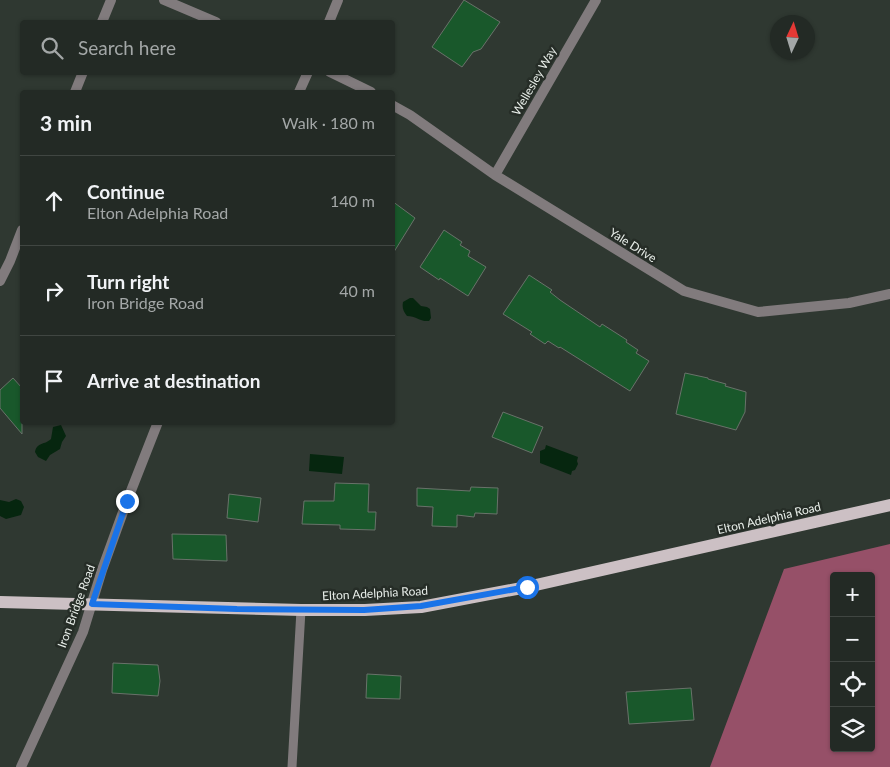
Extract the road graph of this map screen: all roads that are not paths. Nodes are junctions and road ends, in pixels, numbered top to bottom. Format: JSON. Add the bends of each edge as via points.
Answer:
{"nodes":[{"id":1,"x":111,"y":0,"type":"edge"},
{"id":2,"x":164,"y":0,"type":"edge"},
{"id":3,"x":338,"y":0,"type":"edge"},
{"id":4,"x":596,"y":0,"type":"edge"},
{"id":5,"x":103,"y":20,"type":"edge"},
{"id":6,"x":211,"y":20,"type":"edge"},
{"id":7,"x":330,"y":20,"type":"edge"},
{"id":8,"x":82,"y":75,"type":"edge"},
{"id":9,"x":307,"y":75,"type":"edge"},
{"id":10,"x":336,"y":75,"type":"edge"},
{"id":11,"x":76,"y":90,"type":"edge"},
{"id":12,"x":300,"y":90,"type":"edge"},
{"id":13,"x":367,"y":90,"type":"edge"},
{"id":14,"x":395,"y":107,"type":"edge"},
{"id":15,"x":495,"y":175,"type":"junction"},
{"id":16,"x":20,"y":235,"type":"edge"},
{"id":17,"x":0,"y":281,"type":"edge"},
{"id":18,"x":890,"y":294,"type":"edge"},
{"id":19,"x":157,"y":425,"type":"edge"},
{"id":20,"x":890,"y":505,"type":"edge"},
{"id":21,"x":0,"y":602,"type":"edge"},
{"id":22,"x":92,"y":604,"type":"junction"},
{"id":23,"x":301,"y":610,"type":"junction"},
{"id":24,"x":21,"y":767,"type":"edge"},
{"id":25,"x":292,"y":767,"type":"edge"}],
"edges":[{"from":1,"to":5,"type":"street"},
{"from":2,"to":6,"type":"street"},
{"from":3,"to":7,"type":"street"},
{"from":4,"to":15,"type":"street","name":"Wellesley Way"},
{"from":8,"to":11,"type":"street"},
{"from":9,"to":12,"type":"street"},
{"from":10,"to":13,"type":"street"},
{"from":14,"to":15,"type":"street","name":"Yale Drive"},
{"from":15,"to":18,"type":"street","name":"Yale Drive","via":[[684,291],[758,312],[849,303]]},
{"from":16,"to":17,"type":"street"},
{"from":19,"to":22,"type":"street","name":"Iron Bridge Road"},
{"from":20,"to":23,"type":"main road","name":"Elton Adelphia Road","via":[[536,585],[421,606]]},
{"from":21,"to":22,"type":"main road","name":"Elton Adelphia Road"},
{"from":22,"to":23,"type":"main road","name":"Elton Adelphia Road"},
{"from":22,"to":24,"type":"street","name":"Iron Bridge Road","via":[[83,632]]},
{"from":23,"to":25,"type":"lane"}]}
